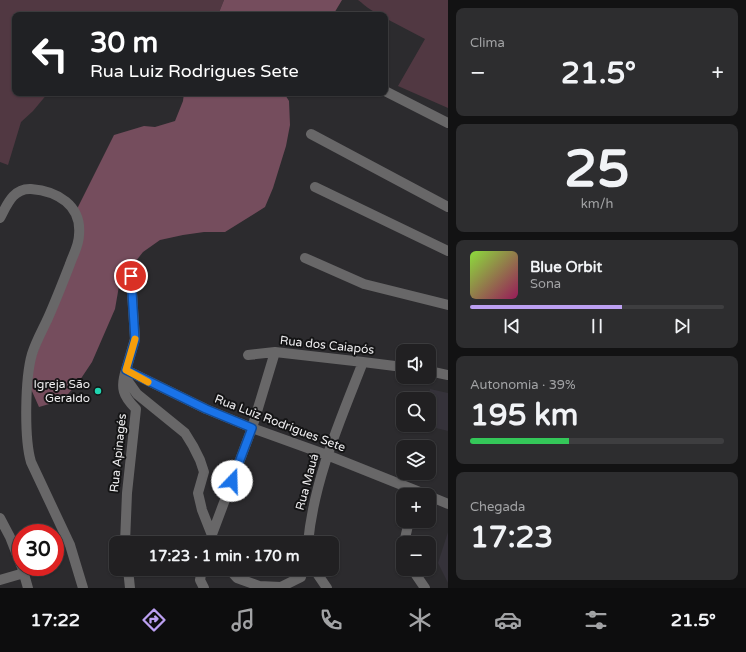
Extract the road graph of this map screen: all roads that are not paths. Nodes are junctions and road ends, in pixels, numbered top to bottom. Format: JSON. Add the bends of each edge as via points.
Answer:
{"nodes":[{"id":1,"x":388,"y":93,"type":"edge"},
{"id":2,"x":448,"y":123,"type":"edge"},
{"id":3,"x":311,"y":134,"type":"dead end"},
{"id":4,"x":315,"y":187,"type":"dead end"},
{"id":5,"x":448,"y":207,"type":"edge"},
{"id":6,"x":0,"y":218,"type":"edge"},
{"id":7,"x":448,"y":251,"type":"edge"},
{"id":8,"x":305,"y":258,"type":"dead end"},
{"id":9,"x":131,"y":276,"type":"dead end"},
{"id":10,"x":448,"y":305,"type":"edge"},
{"id":11,"x":275,"y":352,"type":"junction"},
{"id":12,"x":248,"y":355,"type":"dead end"},
{"id":13,"x":364,"y":362,"type":"junction"},
{"id":14,"x":396,"y":366,"type":"edge"},
{"id":15,"x":126,"y":370,"type":"junction"},
{"id":16,"x":436,"y":372,"type":"edge"},
{"id":17,"x":448,"y":374,"type":"edge"},
{"id":18,"x":252,"y":428,"type":"junction"},
{"id":19,"x":327,"y":455,"type":"junction"},
{"id":20,"x":408,"y":488,"type":"edge"},
{"id":21,"x":436,"y":499,"type":"edge"},
{"id":22,"x":448,"y":504,"type":"edge"},
{"id":23,"x":0,"y":518,"type":"edge"},
{"id":24,"x":125,"y":536,"type":"edge"},
{"id":25,"x":211,"y":536,"type":"edge"},
{"id":26,"x":213,"y":536,"type":"edge"},
{"id":27,"x":309,"y":536,"type":"edge"},
{"id":28,"x":12,"y":542,"type":"edge"},
{"id":29,"x":12,"y":574,"type":"edge"},
{"id":30,"x":24,"y":576,"type":"edge"},
{"id":31,"x":129,"y":576,"type":"edge"},
{"id":32,"x":201,"y":576,"type":"edge"},
{"id":33,"x":234,"y":576,"type":"edge"},
{"id":34,"x":301,"y":576,"type":"edge"},
{"id":35,"x":319,"y":576,"type":"edge"},
{"id":36,"x":417,"y":576,"type":"edge"},
{"id":37,"x":0,"y":580,"type":"edge"},
{"id":38,"x":28,"y":588,"type":"edge"},
{"id":39,"x":83,"y":588,"type":"edge"},
{"id":40,"x":130,"y":588,"type":"edge"},
{"id":41,"x":204,"y":588,"type":"edge"},
{"id":42,"x":327,"y":588,"type":"edge"},
{"id":43,"x":425,"y":588,"type":"edge"}],
"edges":[{"from":1,"to":2,"type":"street"},
{"from":3,"to":5,"type":"street"},
{"from":4,"to":7,"type":"street"},
{"from":6,"to":39,"type":"street","via":[[14,195],[27,189],[38,190],[65,201],[75,213],[79,228],[76,248],[57,299],[32,353],[27,380],[27,419],[31,462],[70,545]]},
{"from":8,"to":10,"type":"street","via":[[364,284]]},
{"from":9,"to":15,"type":"street","name":"Rua Apinagés","via":[[135,340]]},
{"from":11,"to":12,"type":"street","name":"Rua dos Caiapós"},
{"from":11,"to":13,"type":"street","name":"Rua dos Caiapós"},
{"from":11,"to":18,"type":"street"},
{"from":13,"to":14,"type":"street","name":"Rua dos Caiapós"},
{"from":13,"to":19,"type":"street","name":"Rua Mauá"},
{"from":15,"to":18,"type":"street","name":"Rua Luiz Rodrigues Sete"},
{"from":15,"to":24,"type":"street","name":"Rua Apinagés","via":[[122,382],[127,399],[136,409]]},
{"from":15,"to":25,"type":"street","via":[[127,380],[136,394],[185,433],[197,453],[204,472],[198,493]]},
{"from":16,"to":17,"type":"street"},
{"from":18,"to":19,"type":"street","name":"Rua Luiz Rodrigues Sete"},
{"from":18,"to":26,"type":"street"},
{"from":19,"to":20,"type":"street","name":"Rua Luiz Rodrigues Sete"},
{"from":19,"to":27,"type":"street","name":"Rua Mauá","via":[[310,520]]},
{"from":21,"to":22,"type":"street","name":"Rua Luiz Rodrigues Sete"},
{"from":23,"to":28,"type":"street"},
{"from":29,"to":37,"type":"street"},
{"from":30,"to":38,"type":"street"},
{"from":31,"to":40,"type":"street"},
{"from":32,"to":41,"type":"street"},
{"from":33,"to":34,"type":"street","via":[[259,586],[281,587]]},
{"from":35,"to":42,"type":"street"},
{"from":36,"to":43,"type":"street"}]}
